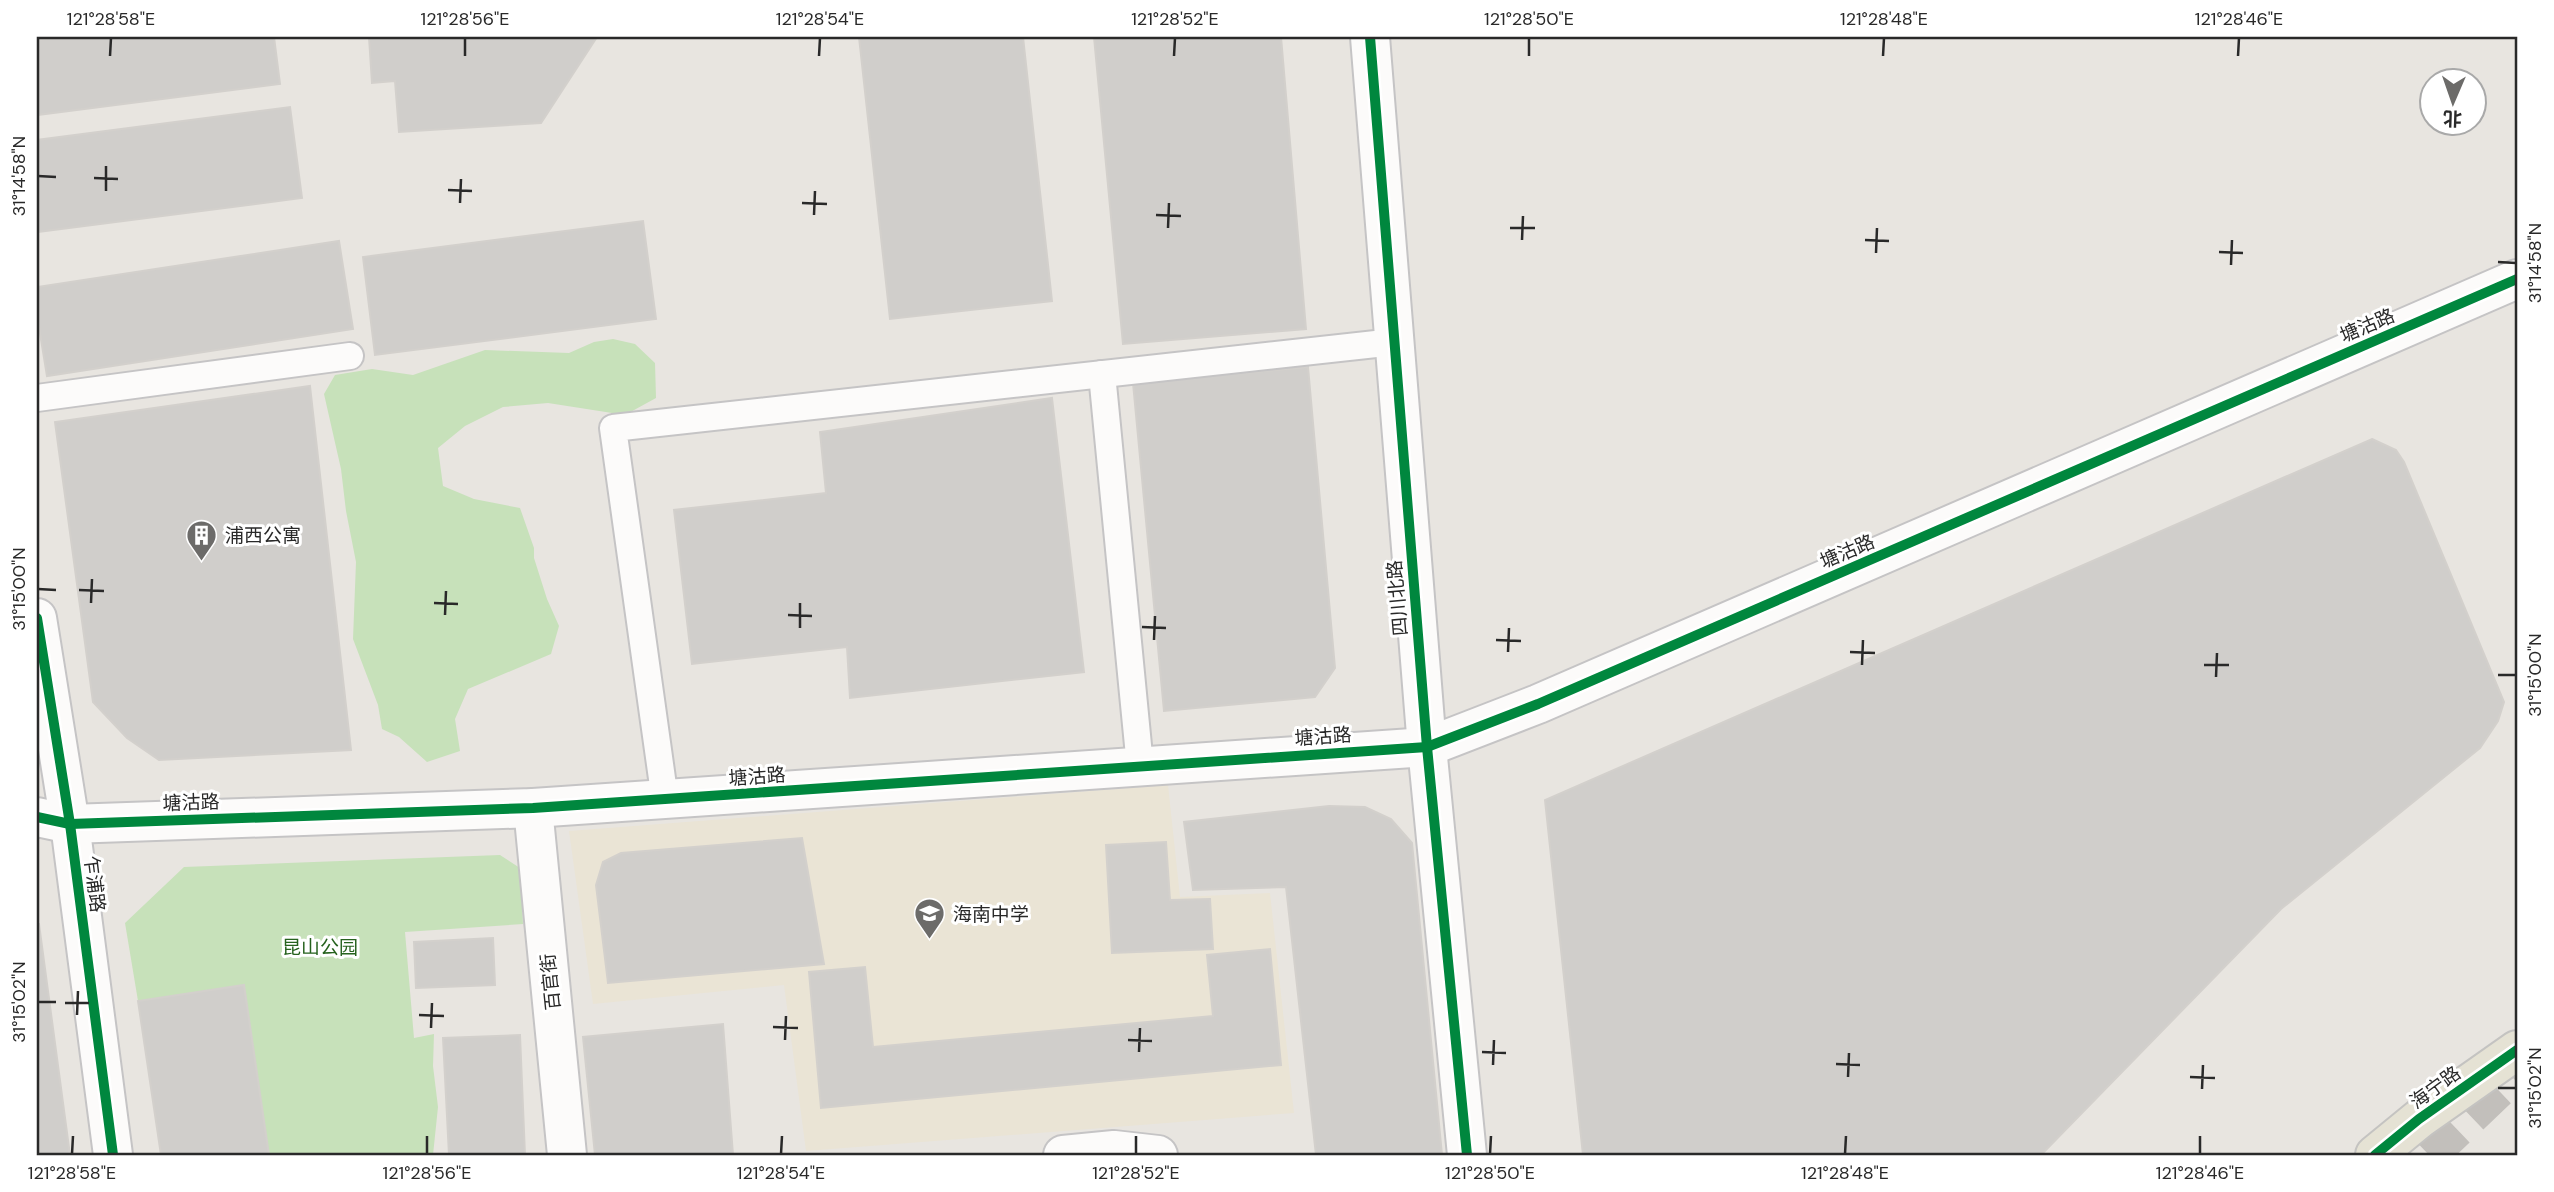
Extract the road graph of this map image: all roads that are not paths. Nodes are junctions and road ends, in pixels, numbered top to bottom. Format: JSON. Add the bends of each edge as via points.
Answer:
{"nodes":[{"id":1,"x":1370,"y":37,"type":"edge"},
{"id":2,"x":2517,"y":279,"type":"edge"},
{"id":3,"x":1394,"y":342,"type":"junction"},
{"id":4,"x":350,"y":356,"type":"dead end"},
{"id":5,"x":1102,"y":374,"type":"junction"},
{"id":6,"x":37,"y":398,"type":"edge"},
{"id":7,"x":37,"y":618,"type":"edge"},
{"id":8,"x":1427,"y":747,"type":"junction"},
{"id":9,"x":1140,"y":766,"type":"junction"},
{"id":10,"x":665,"y":800,"type":"junction"},
{"id":11,"x":533,"y":808,"type":"junction"},
{"id":12,"x":53,"y":820,"type":"edge"},
{"id":13,"x":2517,"y":1050,"type":"edge"},
{"id":14,"x":113,"y":1155,"type":"edge"},
{"id":15,"x":567,"y":1155,"type":"edge"},
{"id":16,"x":1063,"y":1155,"type":"edge"},
{"id":17,"x":1158,"y":1155,"type":"edge"},
{"id":18,"x":1467,"y":1155,"type":"edge"},
{"id":19,"x":2375,"y":1155,"type":"edge"}],
"edges":[{"from":1,"to":3,"type":"street","name":"四川北路"},
{"from":2,"to":8,"type":"street","name":"塘沽路","via":[[1550,699]]},
{"from":3,"to":5,"type":"lane"},
{"from":3,"to":8,"type":"street","name":"四川北路"},
{"from":4,"to":6,"type":"lane"},
{"from":5,"to":9,"type":"lane"},
{"from":5,"to":10,"type":"lane","via":[[613,428]]},
{"from":7,"to":12,"type":"street","name":"乍浦路"},
{"from":8,"to":9,"type":"street","name":"塘沽路"},
{"from":8,"to":18,"type":"street","name":"四川北路"},
{"from":9,"to":10,"type":"street","name":"塘沽路"},
{"from":10,"to":11,"type":"street","name":"塘沽路"},
{"from":11,"to":12,"type":"street","name":"塘沽路"},
{"from":11,"to":15,"type":"street","name":"百官街"},
{"from":12,"to":14,"type":"street","name":"乍浦路"},
{"from":13,"to":19,"type":"main road","name":"海宁路"},
{"from":16,"to":17,"type":"street","via":[[1114,1150]]}]}
